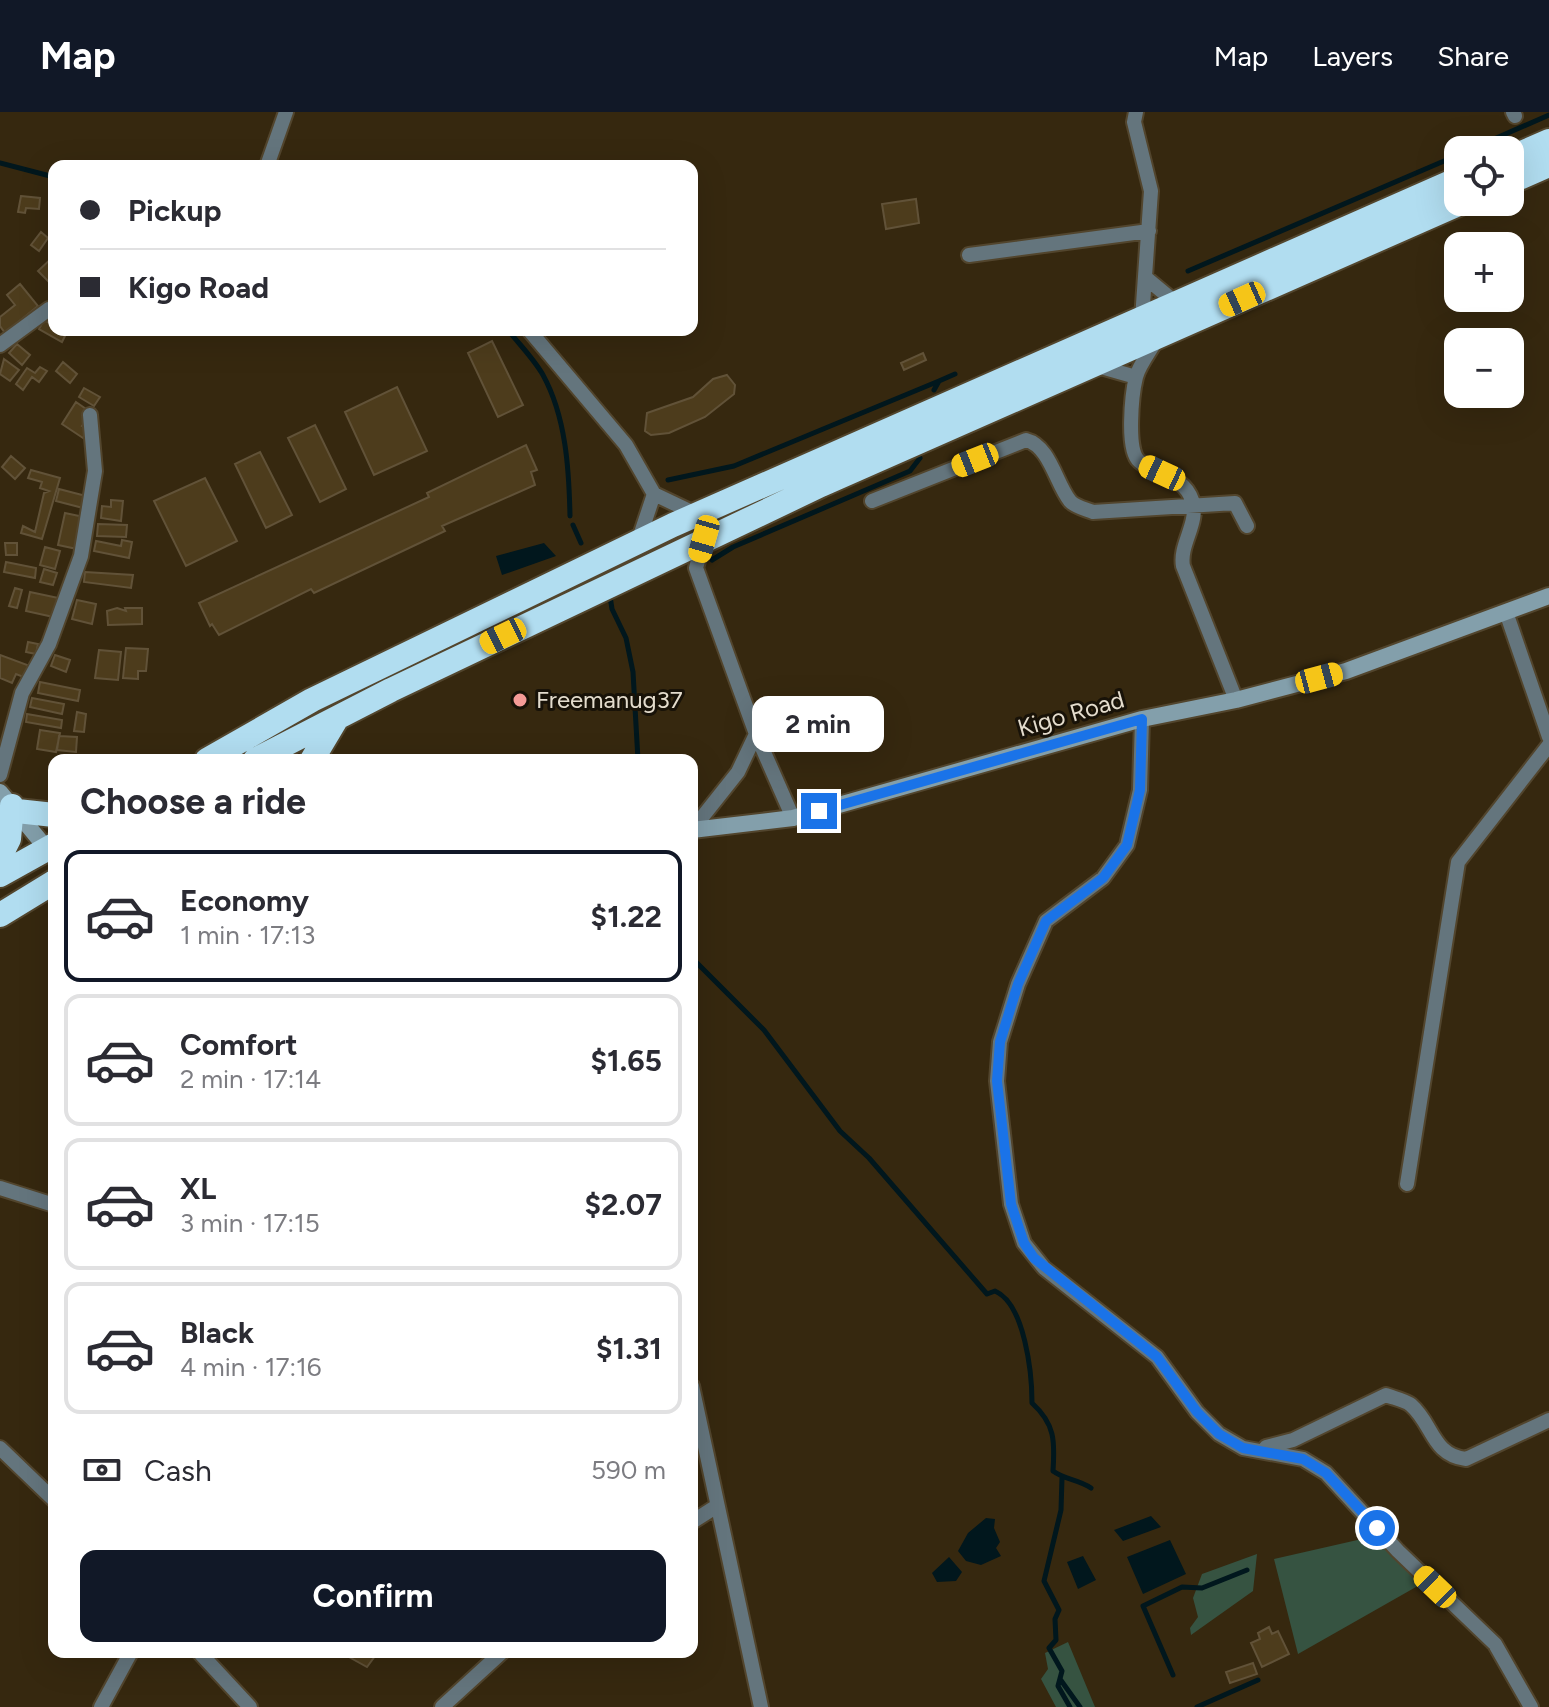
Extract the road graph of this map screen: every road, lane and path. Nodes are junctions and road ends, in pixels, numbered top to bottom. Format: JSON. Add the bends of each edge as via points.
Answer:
{"nodes":[{"id":1,"x":286,"y":112,"type":"edge"},
{"id":2,"x":1136,"y":112,"type":"edge"},
{"id":3,"x":1549,"y":141,"type":"edge"},
{"id":4,"x":1524,"y":152,"type":"edge"},
{"id":5,"x":269,"y":160,"type":"edge"},
{"id":6,"x":1549,"y":165,"type":"edge"},
{"id":7,"x":1524,"y":176,"type":"edge"},
{"id":8,"x":1444,"y":185,"type":"edge"},
{"id":9,"x":1444,"y":210,"type":"edge"},
{"id":10,"x":1149,"y":231,"type":"junction"},
{"id":11,"x":969,"y":255,"type":"dead end"},
{"id":12,"x":1146,"y":278,"type":"junction"},
{"id":13,"x":1176,"y":303,"type":"junction"},
{"id":14,"x":48,"y":310,"type":"edge"},
{"id":15,"x":1150,"y":327,"type":"junction"},
{"id":16,"x":534,"y":336,"type":"edge"},
{"id":17,"x":0,"y":345,"type":"edge"},
{"id":18,"x":1094,"y":364,"type":"junction"},
{"id":19,"x":1136,"y":377,"type":"junction"},
{"id":20,"x":90,"y":415,"type":"dead end"},
{"id":21,"x":654,"y":494,"type":"junction"},
{"id":22,"x":872,"y":501,"type":"dead end"},
{"id":23,"x":1194,"y":507,"type":"junction"},
{"id":24,"x":696,"y":514,"type":"junction"},
{"id":25,"x":1247,"y":526,"type":"dead end"},
{"id":26,"x":704,"y":539,"type":"junction"},
{"id":27,"x":638,"y":542,"type":"junction"},
{"id":28,"x":671,"y":555,"type":"junction"},
{"id":29,"x":696,"y":568,"type":"junction"},
{"id":30,"x":1549,"y":596,"type":"edge"},
{"id":31,"x":1506,"y":612,"type":"junction"},
{"id":32,"x":1236,"y":700,"type":"junction"},
{"id":33,"x":339,"y":716,"type":"junction"},
{"id":34,"x":1142,"y":719,"type":"junction"},
{"id":35,"x":756,"y":734,"type":"junction"},
{"id":36,"x":1549,"y":737,"type":"edge"},
{"id":37,"x":1549,"y":745,"type":"edge"},
{"id":38,"x":260,"y":752,"type":"edge"},
{"id":39,"x":316,"y":754,"type":"edge"},
{"id":40,"x":0,"y":775,"type":"edge"},
{"id":41,"x":7,"y":806,"type":"edge"},
{"id":42,"x":48,"y":814,"type":"edge"},
{"id":43,"x":793,"y":818,"type":"junction"},
{"id":44,"x":698,"y":822,"type":"edge"},
{"id":45,"x":698,"y":829,"type":"edge"},
{"id":46,"x":48,"y":846,"type":"edge"},
{"id":47,"x":48,"y":852,"type":"edge"},
{"id":48,"x":0,"y":857,"type":"edge"},
{"id":49,"x":0,"y":875,"type":"edge"},
{"id":50,"x":48,"y":886,"type":"edge"},
{"id":51,"x":0,"y":915,"type":"edge"},
{"id":52,"x":1407,"y":1184,"type":"dead end"},
{"id":53,"x":0,"y":1188,"type":"edge"},
{"id":54,"x":48,"y":1203,"type":"edge"},
{"id":55,"x":698,"y":1415,"type":"edge"},
{"id":56,"x":1549,"y":1420,"type":"edge"},
{"id":57,"x":0,"y":1448,"type":"edge"},
{"id":58,"x":1260,"y":1449,"type":"junction"},
{"id":59,"x":48,"y":1494,"type":"edge"},
{"id":60,"x":717,"y":1506,"type":"junction"},
{"id":61,"x":698,"y":1518,"type":"edge"},
{"id":62,"x":128,"y":1658,"type":"edge"},
{"id":63,"x":205,"y":1658,"type":"edge"},
{"id":64,"x":495,"y":1658,"type":"edge"},
{"id":65,"x":101,"y":1707,"type":"edge"},
{"id":66,"x":250,"y":1707,"type":"edge"},
{"id":67,"x":442,"y":1707,"type":"edge"},
{"id":68,"x":761,"y":1707,"type":"edge"},
{"id":69,"x":1531,"y":1707,"type":"edge"}],
"edges":[{"from":1,"to":5,"type":"street"},
{"from":2,"to":10,"type":"street","via":[[1150,180]]},
{"from":3,"to":4,"type":"highway"},
{"from":6,"to":7,"type":"highway"},
{"from":8,"to":13,"type":"highway"},
{"from":9,"to":15,"type":"highway"},
{"from":10,"to":11,"type":"street"},
{"from":10,"to":12,"type":"street"},
{"from":12,"to":13,"type":"street"},
{"from":12,"to":15,"type":"street"},
{"from":13,"to":15,"type":"highway"},
{"from":14,"to":17,"type":"street"},
{"from":15,"to":18,"type":"highway"},
{"from":15,"to":19,"type":"street"},
{"from":15,"to":24,"type":"highway"},
{"from":16,"to":21,"type":"street","via":[[626,445]]},
{"from":18,"to":19,"type":"street"},
{"from":18,"to":26,"type":"highway"},
{"from":19,"to":23,"type":"street","via":[[1133,454],[1184,484]]},
{"from":20,"to":40,"type":"street","via":[[95,471],[81,556],[49,644],[22,693]]},
{"from":21,"to":24,"type":"street"},
{"from":21,"to":27,"type":"street"},
{"from":22,"to":23,"type":"street","via":[[1026,440],[1047,460],[1072,503],[1093,512]]},
{"from":23,"to":25,"type":"street","via":[[1235,503]]},
{"from":23,"to":32,"type":"street","via":[[1183,566]]},
{"from":24,"to":27,"type":"highway"},
{"from":26,"to":28,"type":"highway"},
{"from":26,"to":29,"type":"street"},
{"from":27,"to":38,"type":"highway","via":[[312,700]]},
{"from":28,"to":29,"type":"street"},
{"from":28,"to":33,"type":"highway"},
{"from":29,"to":35,"type":"street"},
{"from":30,"to":31,"type":"street","name":"Kigo Road"},
{"from":31,"to":32,"type":"street","name":"Kigo Road","via":[[1346,671]]},
{"from":31,"to":36,"type":"street"},
{"from":32,"to":34,"type":"street","name":"Kigo Road"},
{"from":33,"to":38,"type":"highway"},
{"from":33,"to":39,"type":"highway"},
{"from":34,"to":43,"type":"street","name":"Kigo Road"},
{"from":34,"to":58,"type":"street","via":[[1140,790],[1127,845],[1103,878],[1046,921],[1004,1024],[997,1081],[1011,1204],[1024,1243],[1044,1268],[1157,1357],[1219,1434],[1243,1448]]},
{"from":35,"to":43,"type":"street"},
{"from":35,"to":44,"type":"street","via":[[738,772]]},
{"from":37,"to":52,"type":"street","via":[[1458,862]]},
{"from":41,"to":42,"type":"highway"},
{"from":41,"to":46,"type":"street"},
{"from":41,"to":48,"type":"highway","via":[[9,839]]},
{"from":43,"to":45,"type":"street","name":"Kigo Road"},
{"from":47,"to":49,"type":"highway"},
{"from":50,"to":51,"type":"highway"},
{"from":53,"to":54,"type":"street"},
{"from":55,"to":60,"type":"street"},
{"from":56,"to":58,"type":"street","via":[[1466,1459],[1452,1458],[1411,1405],[1386,1395],[1293,1440]]},
{"from":57,"to":59,"type":"street"},
{"from":58,"to":69,"type":"street","via":[[1303,1459],[1326,1473],[1495,1644]]},
{"from":60,"to":61,"type":"street"},
{"from":60,"to":68,"type":"street"},
{"from":62,"to":65,"type":"street"},
{"from":63,"to":66,"type":"street"},
{"from":64,"to":67,"type":"street"}]}
